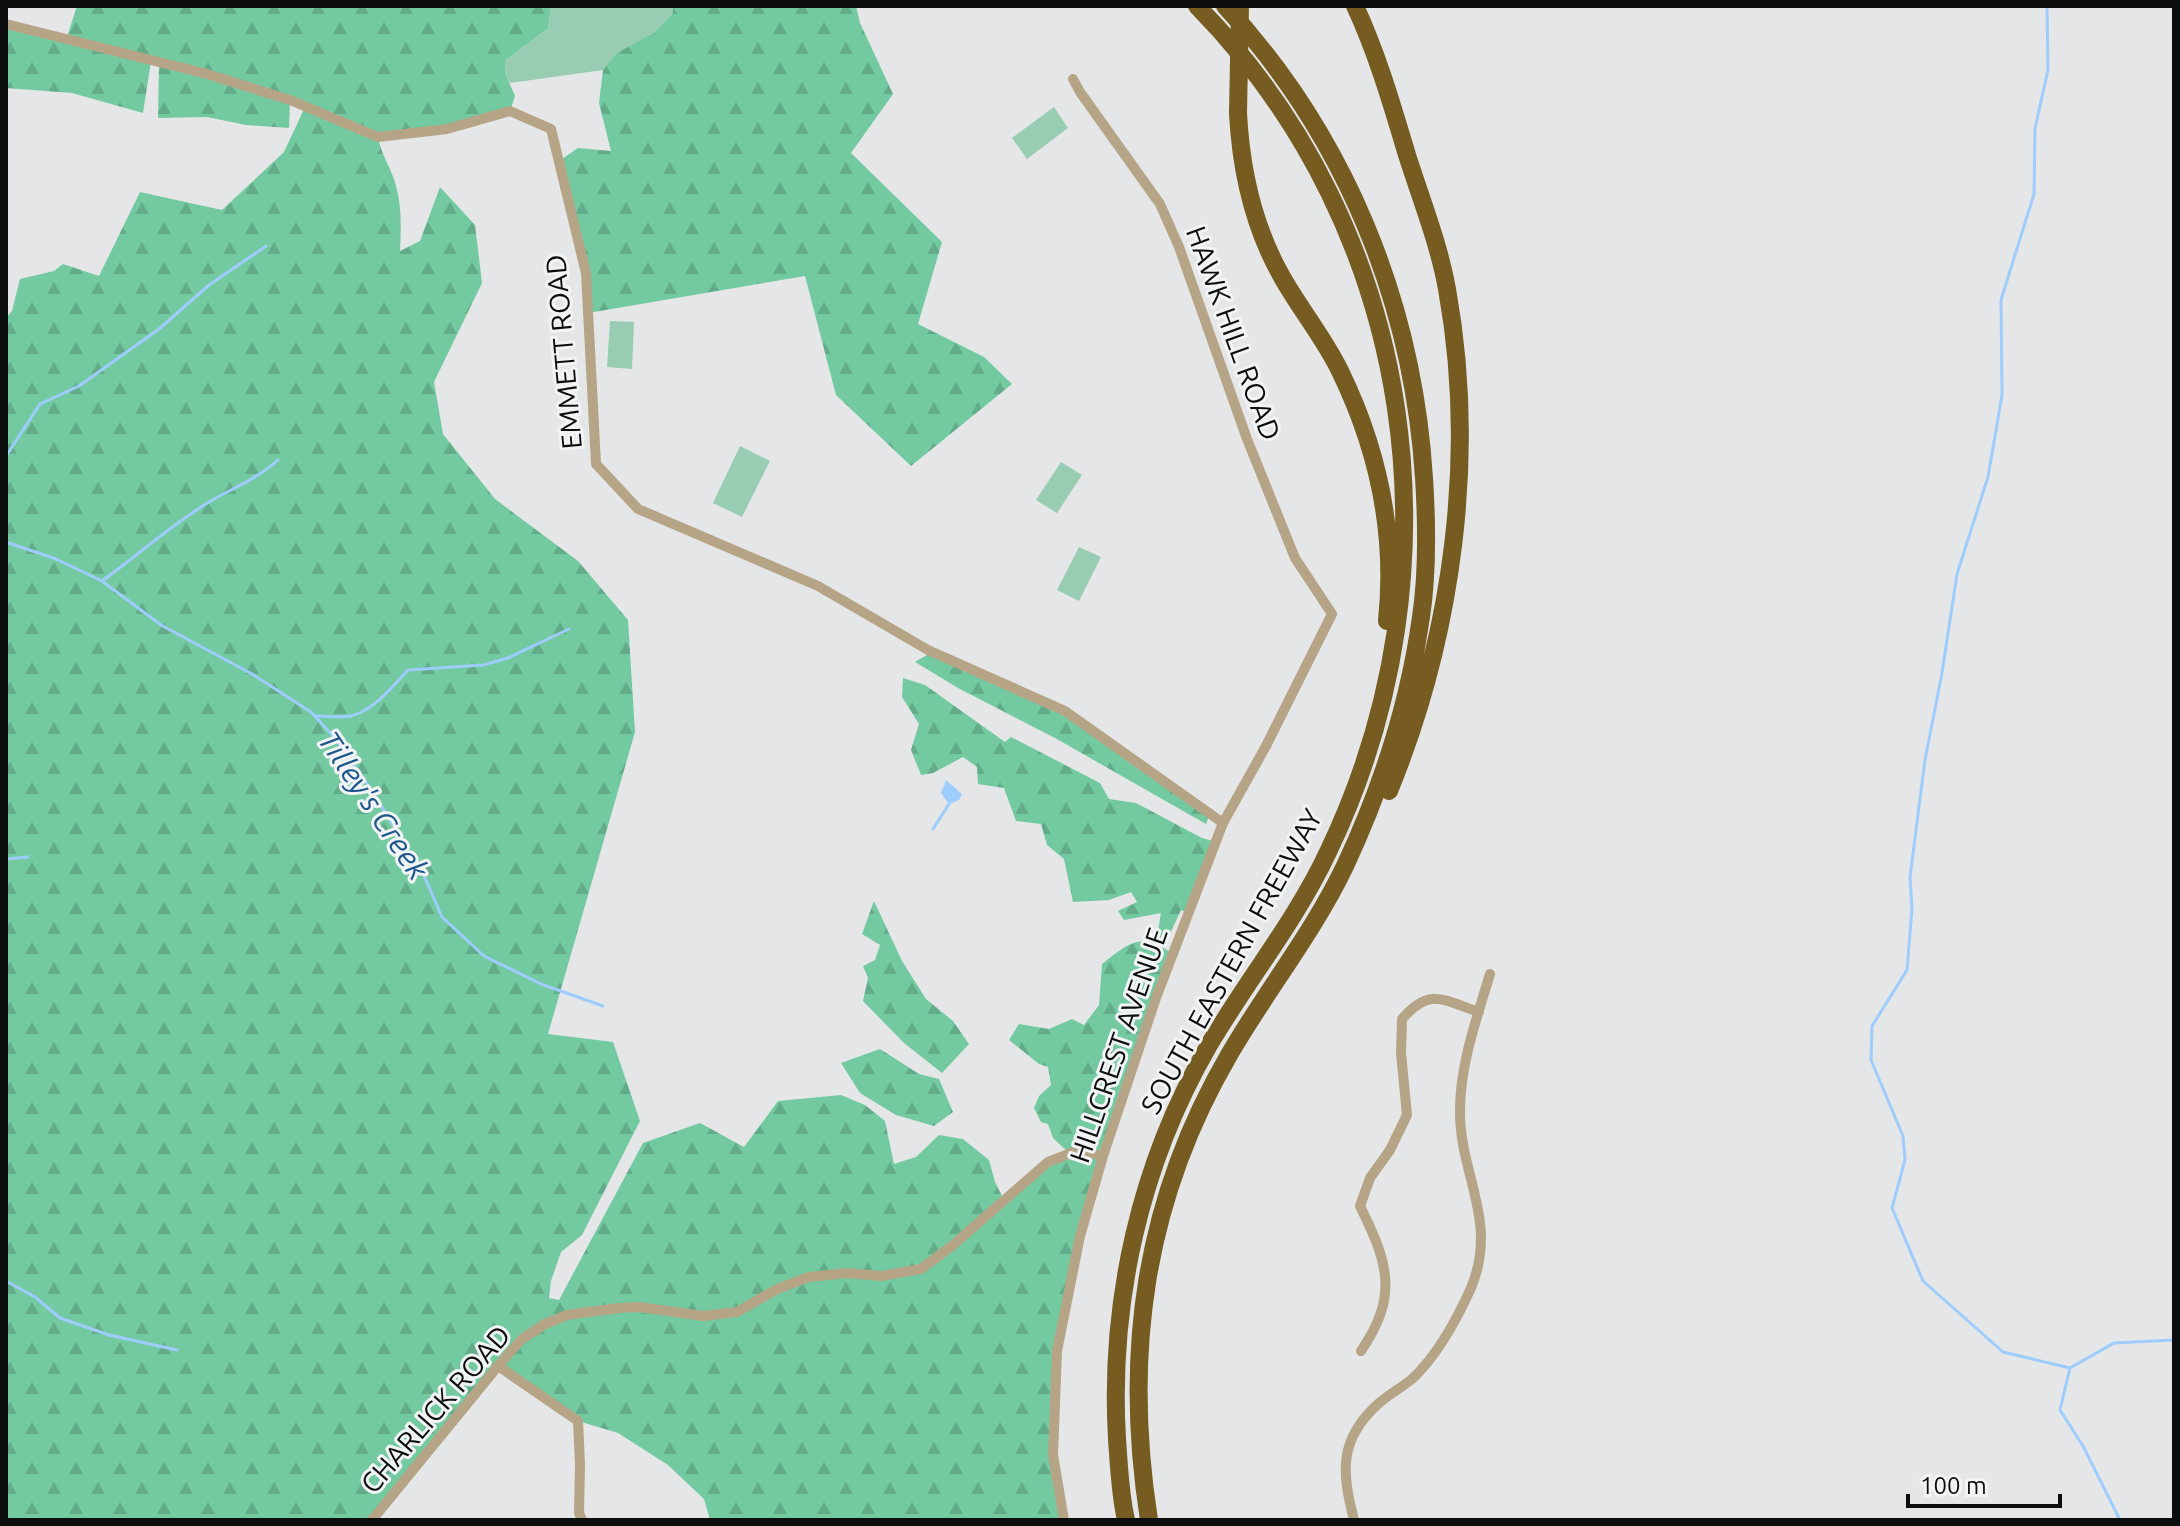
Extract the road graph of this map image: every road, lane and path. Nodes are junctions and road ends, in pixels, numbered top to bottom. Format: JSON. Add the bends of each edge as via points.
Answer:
{"nodes":[{"id":1,"x":1197,"y":6,"type":"edge"},
{"id":2,"x":1225,"y":6,"type":"edge"},
{"id":3,"x":1240,"y":6,"type":"edge"},
{"id":4,"x":1355,"y":6,"type":"edge"},
{"id":5,"x":6,"y":24,"type":"edge"},
{"id":6,"x":1073,"y":79,"type":"dead end"},
{"id":7,"x":1332,"y":614,"type":"joint"},
{"id":8,"x":1368,"y":758,"type":"junction"},
{"id":9,"x":1223,"y":823,"type":"junction"},
{"id":10,"x":1490,"y":974,"type":"dead end"},
{"id":11,"x":1479,"y":1012,"type":"junction"},
{"id":12,"x":1229,"y":1056,"type":"junction"},
{"id":13,"x":1103,"y":1156,"type":"junction"},
{"id":14,"x":1361,"y":1351,"type":"dead end"},
{"id":15,"x":498,"y":1366,"type":"junction"},
{"id":16,"x":372,"y":1520,"type":"edge"},
{"id":17,"x":582,"y":1520,"type":"edge"},
{"id":18,"x":1064,"y":1520,"type":"edge"},
{"id":19,"x":1126,"y":1520,"type":"edge"},
{"id":20,"x":1149,"y":1520,"type":"edge"},
{"id":21,"x":1354,"y":1520,"type":"edge"}],
"edges":[{"from":1,"to":8,"type":"highway","name":"SOUTH EASTERN FREEWAY","via":[[1270,92],[1325,183],[1366,282],[1393,386],[1405,492],[1401,601]]},
{"from":2,"to":12,"type":"highway","name":"SOUTH EASTERN FREEWAY","via":[[1312,119],[1362,213],[1400,323],[1414,384],[1426,543],[1422,615],[1385,770],[1343,871]]},
{"from":3,"to":8,"type":"highway","bridge":true,"via":[[1238,113],[1251,207],[1282,278],[1338,368],[1361,418],[1387,523],[1389,600]]},
{"from":4,"to":12,"type":"highway","via":[[1403,139],[1447,289],[1459,431],[1451,557],[1433,656],[1376,824],[1324,923]]},
{"from":5,"to":9,"type":"street","name":"EMMETT ROAD","via":[[207,74],[290,100],[378,137],[447,129],[510,111],[551,129],[586,273],[596,464],[635,506],[818,586],[928,650],[1065,711]]},
{"from":6,"to":7,"type":"street","name":"HAWK HILL ROAD","via":[[1160,204],[1295,558]]},
{"from":7,"to":9,"type":"street","name":"HILLCREST AVENUE"},
{"from":8,"to":19,"type":"highway","name":"SOUTH EASTERN FREEWAY","via":[[1327,854],[1184,1093],[1146,1191],[1122,1299],[1117,1352],[1117,1432]]},
{"from":9,"to":13,"type":"street","name":"HILLCREST AVENUE"},
{"from":10,"to":11,"type":"street"},
{"from":11,"to":14,"type":"street","via":[[1436,997],[1417,1002],[1402,1019],[1407,1115],[1360,1206],[1387,1273],[1381,1311]]},
{"from":11,"to":21,"type":"street","via":[[1465,1062],[1460,1108],[1461,1139],[1482,1220],[1481,1250],[1471,1286],[1438,1348],[1356,1429],[1345,1456],[1344,1482]]},
{"from":12,"to":20,"type":"highway","name":"SOUTH EASTERN FREEWAY","via":[[1181,1155],[1151,1257],[1137,1367],[1138,1435]]},
{"from":13,"to":15,"type":"street","name":"CHARLICK ROAD","via":[[1079,1150],[1048,1162],[921,1269],[881,1276],[809,1277],[737,1312],[703,1316],[639,1307],[567,1315],[522,1339]]},
{"from":13,"to":18,"type":"street","name":"HILLCREST AVENUE","via":[[1080,1236],[1057,1351],[1053,1455]]},
{"from":15,"to":16,"type":"street","name":"CHARLICK ROAD"},
{"from":15,"to":17,"type":"street","via":[[578,1421]]}]}
